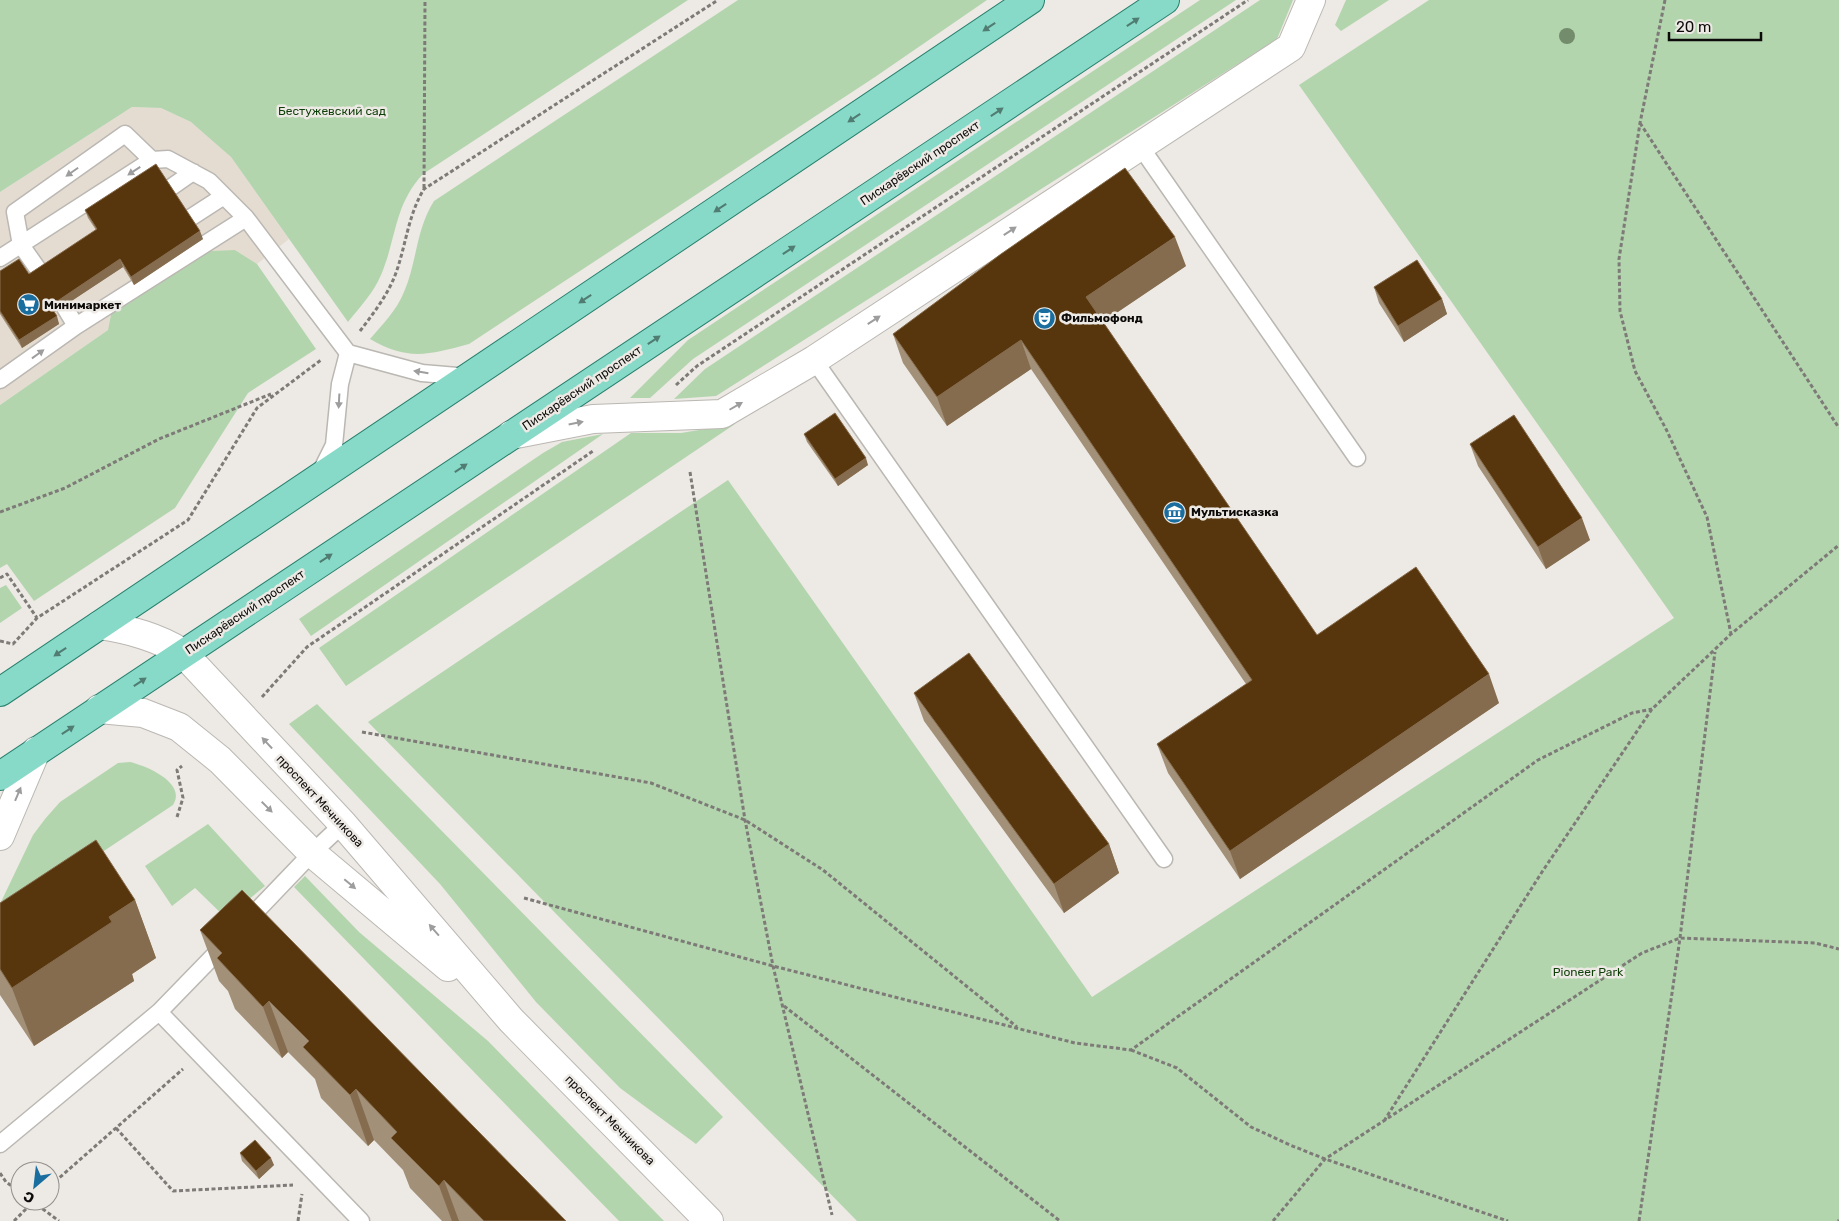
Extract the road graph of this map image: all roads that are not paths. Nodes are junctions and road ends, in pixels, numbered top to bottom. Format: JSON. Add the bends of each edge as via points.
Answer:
{"nodes":[{"id":1,"x":1030,"y":0,"type":"edge"},
{"id":2,"x":1165,"y":0,"type":"edge"},
{"id":3,"x":1311,"y":0,"type":"edge"},
{"id":4,"x":1140,"y":146,"type":"junction"},
{"id":5,"x":152,"y":160,"type":"junction"},
{"id":6,"x":193,"y":172,"type":"junction"},
{"id":7,"x":170,"y":188,"type":"edge"},
{"id":8,"x":224,"y":196,"type":"junction"},
{"id":9,"x":190,"y":218,"type":"edge"},
{"id":10,"x":246,"y":218,"type":"junction"},
{"id":11,"x":21,"y":245,"type":"junction"},
{"id":12,"x":0,"y":258,"type":"edge"},
{"id":13,"x":56,"y":260,"type":"edge"},
{"id":14,"x":64,"y":306,"type":"edge"},
{"id":15,"x":76,"y":326,"type":"junction"},
{"id":16,"x":348,"y":353,"type":"junction"},
{"id":17,"x":814,"y":360,"type":"junction"},
{"id":18,"x":469,"y":377,"type":"junction"},
{"id":19,"x":0,"y":380,"type":"edge"},
{"id":20,"x":511,"y":435,"type":"junction"},
{"id":21,"x":1357,"y":458,"type":"dead end"},
{"id":22,"x":315,"y":481,"type":"junction"},
{"id":23,"x":100,"y":625,"type":"junction"},
{"id":24,"x":184,"y":653,"type":"junction"},
{"id":25,"x":0,"y":692,"type":"edge"},
{"id":26,"x":100,"y":709,"type":"junction"},
{"id":27,"x":36,"y":751,"type":"junction"},
{"id":28,"x":0,"y":776,"type":"edge"},
{"id":29,"x":343,"y":824,"type":"junction"},
{"id":30,"x":0,"y":836,"type":"edge"},
{"id":31,"x":312,"y":852,"type":"junction"},
{"id":32,"x":1164,"y":859,"type":"dead end"},
{"id":33,"x":159,"y":1012,"type":"junction"},
{"id":34,"x":511,"y":1020,"type":"junction"},
{"id":35,"x":0,"y":1144,"type":"edge"},
{"id":36,"x":361,"y":1221,"type":"edge"},
{"id":37,"x":709,"y":1221,"type":"edge"}],
"edges":[{"from":1,"to":18,"type":"main road","one_way":true},
{"from":20,"to":2,"type":"main road","name":"Пискарёвский проспект","one_way":true},
{"from":3,"to":4,"type":"street","via":[[1291,47]]},
{"from":17,"to":4,"type":"street","one_way":true},
{"from":4,"to":21,"type":"lane"},
{"from":5,"to":6,"type":"lane","via":[[168,159]]},
{"from":5,"to":11,"type":"lane","one_way":true},
{"from":5,"to":11,"type":"lane","one_way":true,"via":[[125,134],[15,212]]},
{"from":6,"to":7,"type":"lane"},
{"from":6,"to":8,"type":"lane","via":[[209,181]]},
{"from":8,"to":9,"type":"lane"},
{"from":8,"to":10,"type":"lane"},
{"from":10,"to":15,"type":"lane"},
{"from":10,"to":16,"type":"lane"},
{"from":11,"to":12,"type":"lane"},
{"from":11,"to":13,"type":"lane","via":[[41,273]]},
{"from":14,"to":15,"type":"lane"},
{"from":19,"to":15,"type":"lane","one_way":true},
{"from":18,"to":16,"type":"lane","one_way":true,"via":[[422,373]]},
{"from":16,"to":22,"type":"lane","one_way":true,"via":[[340,384],[334,444]]},
{"from":20,"to":17,"type":"street","one_way":true,"via":[[593,419],[722,414]]},
{"from":17,"to":32,"type":"lane"},
{"from":18,"to":22,"type":"main road"},
{"from":24,"to":20,"type":"main road","name":"Пискарёвский проспект","one_way":true},
{"from":22,"to":23,"type":"main road"},
{"from":23,"to":24,"type":"street","name":"проспект Мечникова","via":[[136,631],[162,640]]},
{"from":23,"to":25,"type":"main road","one_way":true},
{"from":26,"to":24,"type":"main road","name":"Пискарёвский проспект","one_way":true},
{"from":29,"to":24,"type":"street","name":"проспект Мечникова","one_way":true},
{"from":27,"to":26,"type":"main road","name":"Пискарёвский проспект","one_way":true},
{"from":26,"to":31,"type":"street","name":"проспект Мечникова","one_way":true,"via":[[143,713],[179,727],[220,760]]},
{"from":27,"to":28,"type":"main road","name":"Пискарёвский проспект"},
{"from":30,"to":27,"type":"street","one_way":true},
{"from":29,"to":31,"type":"lane"},
{"from":34,"to":29,"type":"street","name":"проспект Мечникова","one_way":true},
{"from":31,"to":33,"type":"lane"},
{"from":31,"to":34,"type":"street","name":"проспект Мечникова","one_way":true},
{"from":33,"to":35,"type":"lane"},
{"from":33,"to":36,"type":"lane"},
{"from":34,"to":37,"type":"street","name":"проспект Мечникова"}]}
